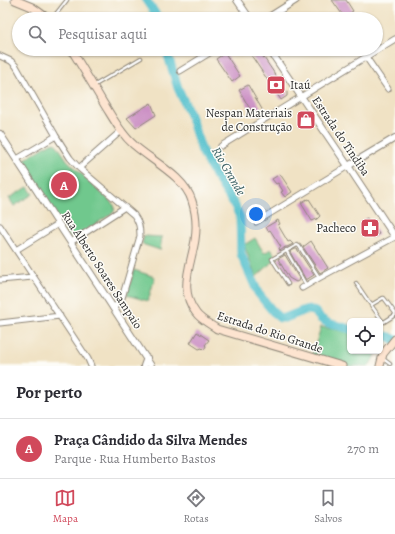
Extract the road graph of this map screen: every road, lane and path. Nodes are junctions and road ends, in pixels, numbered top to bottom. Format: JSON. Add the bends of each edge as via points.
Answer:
{"nodes":[{"id":1,"x":15,"y":0,"type":"edge"},
{"id":2,"x":66,"y":0,"type":"edge"},
{"id":3,"x":237,"y":0,"type":"edge"},
{"id":4,"x":296,"y":0,"type":"edge"},
{"id":5,"x":41,"y":12,"type":"edge"},
{"id":6,"x":56,"y":12,"type":"edge"},
{"id":7,"x":245,"y":12,"type":"edge"},
{"id":8,"x":277,"y":12,"type":"edge"},
{"id":9,"x":395,"y":39,"type":"edge"},
{"id":10,"x":383,"y":46,"type":"edge"},
{"id":11,"x":0,"y":56,"type":"edge"},
{"id":12,"x":75,"y":56,"type":"edge"},
{"id":13,"x":205,"y":56,"type":"edge"},
{"id":14,"x":274,"y":56,"type":"edge"},
{"id":15,"x":366,"y":57,"type":"joint"},
{"id":16,"x":141,"y":58,"type":"dead end"},
{"id":17,"x":180,"y":71,"type":"dead end"},
{"id":18,"x":93,"y":86,"type":"junction"},
{"id":19,"x":388,"y":89,"type":"dead end"},
{"id":20,"x":301,"y":96,"type":"junction"},
{"id":21,"x":121,"y":131,"type":"junction"},
{"id":22,"x":0,"y":134,"type":"edge"},
{"id":23,"x":56,"y":136,"type":"junction"},
{"id":24,"x":395,"y":138,"type":"edge"},
{"id":25,"x":221,"y":146,"type":"dead end"},
{"id":26,"x":17,"y":159,"type":"junction"},
{"id":27,"x":348,"y":166,"type":"junction"},
{"id":28,"x":79,"y":168,"type":"junction"},
{"id":29,"x":124,"y":207,"type":"junction"},
{"id":30,"x":256,"y":222,"type":"dead end"},
{"id":31,"x":58,"y":224,"type":"junction"},
{"id":32,"x":0,"y":226,"type":"edge"},
{"id":33,"x":3,"y":235,"type":"edge"},
{"id":34,"x":395,"y":237,"type":"edge"},
{"id":35,"x":71,"y":242,"type":"junction"},
{"id":36,"x":16,"y":250,"type":"junction"},
{"id":37,"x":286,"y":250,"type":"junction"},
{"id":38,"x":33,"y":277,"type":"junction"},
{"id":39,"x":319,"y":278,"type":"junction"},
{"id":40,"x":0,"y":280,"type":"edge"},
{"id":41,"x":356,"y":283,"type":"dead end"},
{"id":42,"x":288,"y":284,"type":"dead end"},
{"id":43,"x":304,"y":287,"type":"joint"},
{"id":44,"x":371,"y":305,"type":"junction"},
{"id":45,"x":113,"y":308,"type":"junction"},
{"id":46,"x":395,"y":314,"type":"edge"},
{"id":47,"x":60,"y":316,"type":"junction"},
{"id":48,"x":0,"y":323,"type":"edge"},
{"id":49,"x":393,"y":341,"type":"edge"},
{"id":50,"x":147,"y":358,"type":"junction"},
{"id":51,"x":380,"y":363,"type":"edge"},
{"id":52,"x":390,"y":364,"type":"dead end"},
{"id":53,"x":91,"y":366,"type":"edge"},
{"id":54,"x":144,"y":366,"type":"edge"},
{"id":55,"x":152,"y":366,"type":"edge"},
{"id":56,"x":342,"y":366,"type":"edge"}],
"edges":[{"from":1,"to":5,"type":"main road"},
{"from":2,"to":6,"type":"lane"},
{"from":3,"to":7,"type":"street"},
{"from":4,"to":8,"type":"street"},
{"from":9,"to":10,"type":"street"},
{"from":11,"to":23,"type":"street","via":[[16,66]]},
{"from":12,"to":18,"type":"main road","name":"Estrada do Rio Grande"},
{"from":13,"to":17,"type":"street"},
{"from":14,"to":20,"type":"street","name":"Estrada do Tindiba"},
{"from":15,"to":19,"type":"street"},
{"from":15,"to":20,"type":"street"},
{"from":16,"to":18,"type":"lane"},
{"from":18,"to":21,"type":"main road","name":"Estrada do Rio Grande"},
{"from":20,"to":25,"type":"street"},
{"from":20,"to":27,"type":"street","name":"Estrada do Tindiba"},
{"from":21,"to":28,"type":"street"},
{"from":21,"to":56,"type":"main road","name":"Estrada do Rio Grande","via":[[133,144],[174,176],[192,199],[196,226],[195,240],[186,279],[187,293],[196,313],[217,329]]},
{"from":22,"to":26,"type":"street","name":"Rua Alberto Soares Sampaio"},
{"from":23,"to":26,"type":"street"},
{"from":23,"to":28,"type":"street"},
{"from":24,"to":27,"type":"street"},
{"from":26,"to":31,"type":"street","name":"Rua Alberto Soares Sampaio"},
{"from":27,"to":30,"type":"street"},
{"from":27,"to":34,"type":"street","name":"Estrada do Tindiba"},
{"from":28,"to":29,"type":"street"},
{"from":29,"to":35,"type":"street"},
{"from":29,"to":45,"type":"street","via":[[138,222],[140,236],[122,298]]},
{"from":31,"to":35,"type":"street","name":"Rua Alberto Soares Sampaio"},
{"from":31,"to":36,"type":"street"},
{"from":32,"to":33,"type":"street"},
{"from":33,"to":36,"type":"street"},
{"from":34,"to":39,"type":"street"},
{"from":35,"to":45,"type":"street","name":"Rua Alberto Soares Sampaio"},
{"from":36,"to":38,"type":"street"},
{"from":37,"to":39,"type":"lane","via":[[298,245]]},
{"from":37,"to":42,"type":"lane","via":[[272,260]]},
{"from":37,"to":43,"type":"lane"},
{"from":38,"to":40,"type":"street"},
{"from":38,"to":47,"type":"street"},
{"from":39,"to":43,"type":"street"},
{"from":41,"to":44,"type":"lane"},
{"from":44,"to":46,"type":"lane","via":[[384,298]]},
{"from":44,"to":46,"type":"lane","via":[[383,322]]},
{"from":45,"to":50,"type":"street","name":"Rua Alberto Soares Sampaio"},
{"from":47,"to":48,"type":"street"},
{"from":47,"to":53,"type":"street"},
{"from":49,"to":51,"type":"main road"},
{"from":50,"to":54,"type":"street"},
{"from":50,"to":55,"type":"street","name":"Rua Alberto Soares Sampaio"},
{"from":51,"to":52,"type":"lane"}]}
